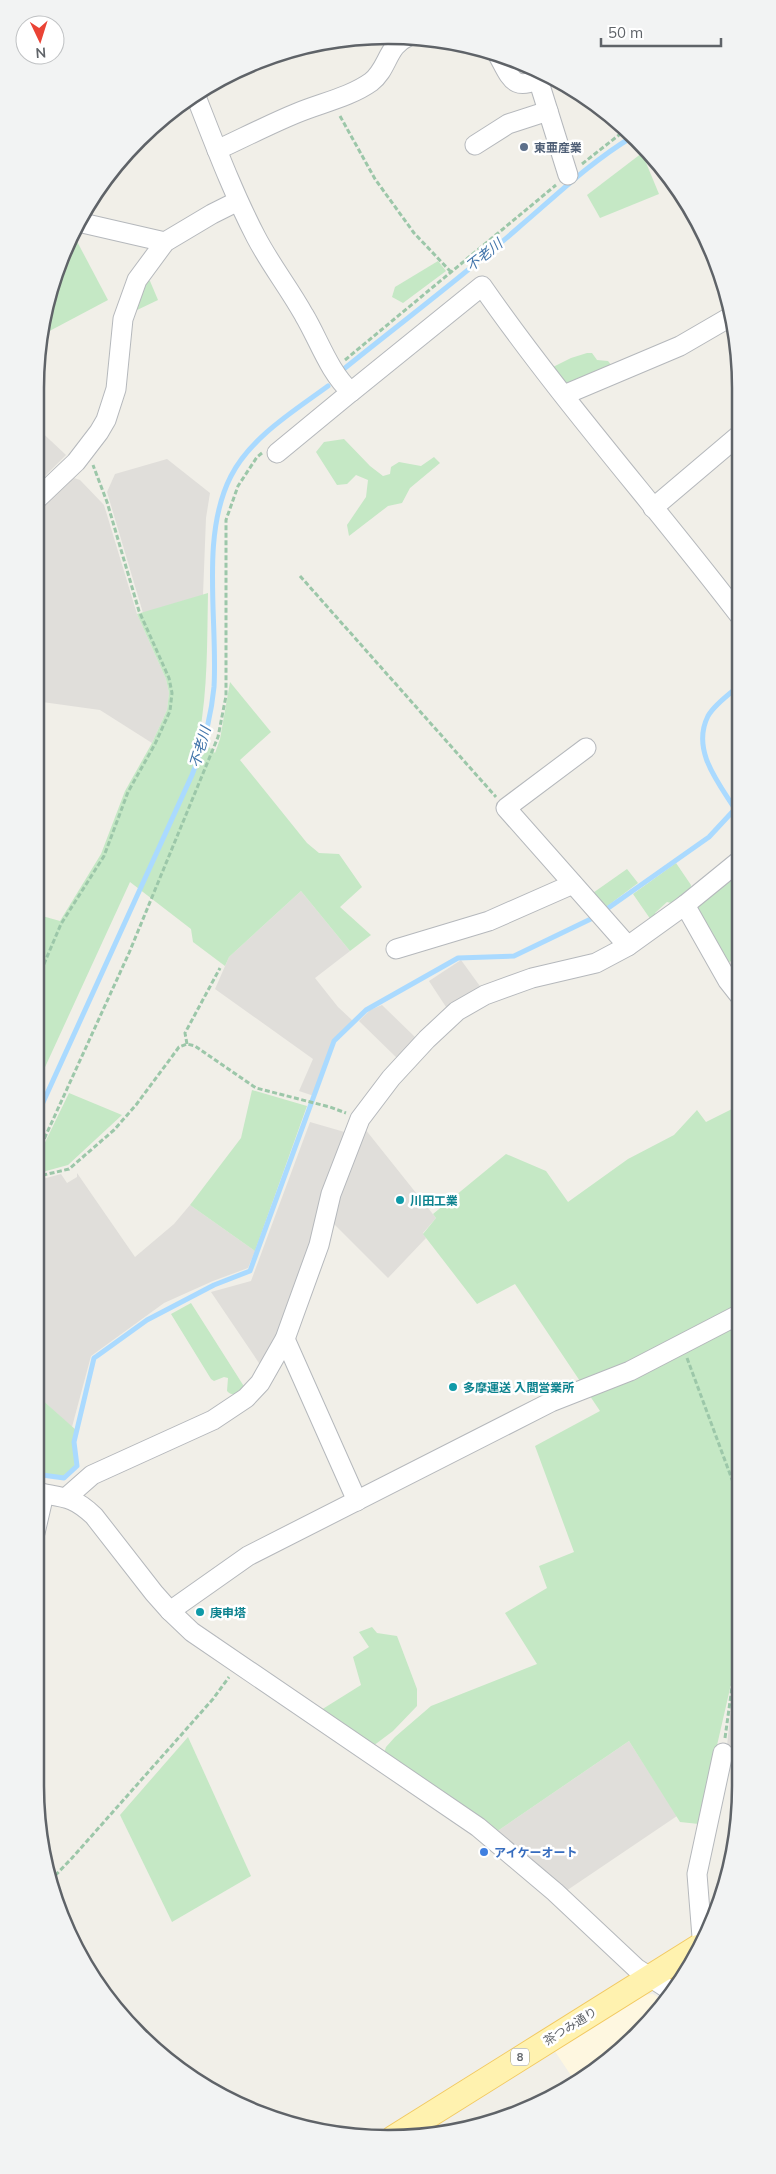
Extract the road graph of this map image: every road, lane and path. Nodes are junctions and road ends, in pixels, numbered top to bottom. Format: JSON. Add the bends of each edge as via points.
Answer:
{"nodes":[{"id":1,"x":396,"y":44,"type":"edge"},
{"id":2,"x":503,"y":63,"type":"edge"},
{"id":3,"x":538,"y":78,"type":"edge"},
{"id":4,"x":543,"y":80,"type":"edge"},
{"id":5,"x":331,"y":100,"type":"junction"},
{"id":6,"x":198,"y":101,"type":"edge"},
{"id":7,"x":548,"y":111,"type":"junction"},
{"id":8,"x":620,"y":134,"type":"edge"},
{"id":9,"x":475,"y":145,"type":"dead end"},
{"id":10,"x":217,"y":150,"type":"junction"},
{"id":11,"x":568,"y":175,"type":"junction"},
{"id":12,"x":238,"y":201,"type":"junction"},
{"id":13,"x":86,"y":224,"type":"edge"},
{"id":14,"x":165,"y":242,"type":"junction"},
{"id":15,"x":451,"y":272,"type":"junction"},
{"id":16,"x":726,"y":320,"type":"edge"},
{"id":17,"x":333,"y":370,"type":"junction"},
{"id":18,"x":351,"y":392,"type":"junction"},
{"id":19,"x":564,"y":395,"type":"junction"},
{"id":20,"x":732,"y":441,"type":"edge"},
{"id":21,"x":87,"y":448,"type":"junction"},
{"id":22,"x":277,"y":454,"type":"dead end"},
{"id":23,"x":238,"y":486,"type":"dead end"},
{"id":24,"x":44,"y":492,"type":"edge"},
{"id":25,"x":653,"y":508,"type":"junction"},
{"id":26,"x":300,"y":576,"type":"dead end"},
{"id":27,"x":732,"y":607,"type":"edge"},
{"id":28,"x":586,"y":748,"type":"dead end"},
{"id":29,"x":506,"y":808,"type":"junction"},
{"id":30,"x":732,"y":867,"type":"edge"},
{"id":31,"x":573,"y":884,"type":"junction"},
{"id":32,"x":685,"y":905,"type":"junction"},
{"id":33,"x":628,"y":946,"type":"junction"},
{"id":34,"x":396,"y":949,"type":"dead end"},
{"id":35,"x":44,"y":964,"type":"edge"},
{"id":36,"x":220,"y":968,"type":"dead end"},
{"id":37,"x":732,"y":986,"type":"edge"},
{"id":38,"x":187,"y":1044,"type":"junction"},
{"id":39,"x":360,"y":1119,"type":"junction"},
{"id":40,"x":44,"y":1139,"type":"edge"},
{"id":41,"x":44,"y":1175,"type":"edge"},
{"id":42,"x":732,"y":1318,"type":"edge"},
{"id":43,"x":285,"y":1339,"type":"junction"},
{"id":44,"x":682,"y":1344,"type":"junction"},
{"id":45,"x":732,"y":1478,"type":"edge"},
{"id":46,"x":44,"y":1494,"type":"edge"},
{"id":47,"x":67,"y":1497,"type":"junction"},
{"id":48,"x":357,"y":1501,"type":"junction"},
{"id":49,"x":170,"y":1611,"type":"junction"},
{"id":50,"x":238,"y":1664,"type":"junction"},
{"id":51,"x":732,"y":1687,"type":"edge"},
{"id":52,"x":723,"y":1753,"type":"joint"},
{"id":53,"x":55,"y":1875,"type":"edge"},
{"id":54,"x":701,"y":1928,"type":"edge"},
{"id":55,"x":689,"y":1952,"type":"edge"},
{"id":56,"x":648,"y":1977,"type":"junction"},
{"id":57,"x":666,"y":1988,"type":"edge"},
{"id":58,"x":405,"y":2130,"type":"edge"}],
"edges":[{"from":1,"to":5,"type":"street","via":[[372,81]]},
{"from":2,"to":3,"type":"street","via":[[512,80],[525,83]]},
{"from":4,"to":7,"type":"street"},
{"from":5,"to":10,"type":"street","via":[[295,113]]},
{"from":5,"to":15,"type":"path","via":[[375,179],[414,233]]},
{"from":6,"to":10,"type":"street"},
{"from":7,"to":9,"type":"street","via":[[508,124]]},
{"from":7,"to":11,"type":"street"},
{"from":8,"to":11,"type":"path"},
{"from":10,"to":12,"type":"street"},
{"from":11,"to":15,"type":"path"},
{"from":12,"to":14,"type":"street"},
{"from":12,"to":17,"type":"street"},
{"from":13,"to":14,"type":"street"},
{"from":14,"to":21,"type":"street","via":[[137,280],[128,300],[112,408],[100,432]]},
{"from":15,"to":17,"type":"path"},
{"from":16,"to":19,"type":"street","via":[[680,346]]},
{"from":17,"to":18,"type":"street"},
{"from":18,"to":19,"type":"street","via":[[482,286]]},
{"from":18,"to":22,"type":"street"},
{"from":19,"to":25,"type":"street"},
{"from":20,"to":25,"type":"street"},
{"from":21,"to":24,"type":"street"},
{"from":21,"to":35,"type":"path","via":[[107,502],[139,611],[172,693],[170,711],[128,792],[104,856],[61,924]]},
{"from":23,"to":40,"type":"path","via":[[226,520],[226,696],[218,737],[129,953]]},
{"from":25,"to":27,"type":"street"},
{"from":26,"to":29,"type":"path"},
{"from":28,"to":29,"type":"street"},
{"from":29,"to":31,"type":"street"},
{"from":30,"to":32,"type":"street"},
{"from":31,"to":33,"type":"street"},
{"from":31,"to":34,"type":"street","via":[[489,921]]},
{"from":32,"to":33,"type":"street"},
{"from":32,"to":37,"type":"street"},
{"from":33,"to":39,"type":"street","via":[[596,962],[532,978],[485,995],[457,1011],[426,1039]]},
{"from":36,"to":38,"type":"path","via":[[185,1033]]},
{"from":38,"to":39,"type":"path","via":[[195,1046],[248,1084]]},
{"from":38,"to":41,"type":"path","via":[[179,1047],[114,1130],[69,1169]]},
{"from":39,"to":43,"type":"street","via":[[341,1163],[319,1245]]},
{"from":42,"to":44,"type":"street"},
{"from":43,"to":47,"type":"street","via":[[260,1383],[234,1407],[213,1420],[92,1475]]},
{"from":43,"to":48,"type":"street"},
{"from":44,"to":45,"type":"path"},
{"from":44,"to":48,"type":"street","via":[[630,1371],[551,1402]]},
{"from":46,"to":47,"type":"street"},
{"from":47,"to":49,"type":"street","via":[[83,1505],[94,1516]]},
{"from":48,"to":49,"type":"street","via":[[248,1556]]},
{"from":49,"to":50,"type":"street","via":[[192,1632]]},
{"from":50,"to":53,"type":"path","via":[[213,1699]]},
{"from":50,"to":56,"type":"street","via":[[478,1828],[555,1892]]},
{"from":51,"to":52,"type":"path"},
{"from":52,"to":54,"type":"street","via":[[698,1874]]},
{"from":55,"to":56,"type":"main road","name":"茶つみ通り","number":"8"},
{"from":56,"to":57,"type":"street"},
{"from":56,"to":58,"type":"main road","name":"茶つみ通り","number":"8"}]}
